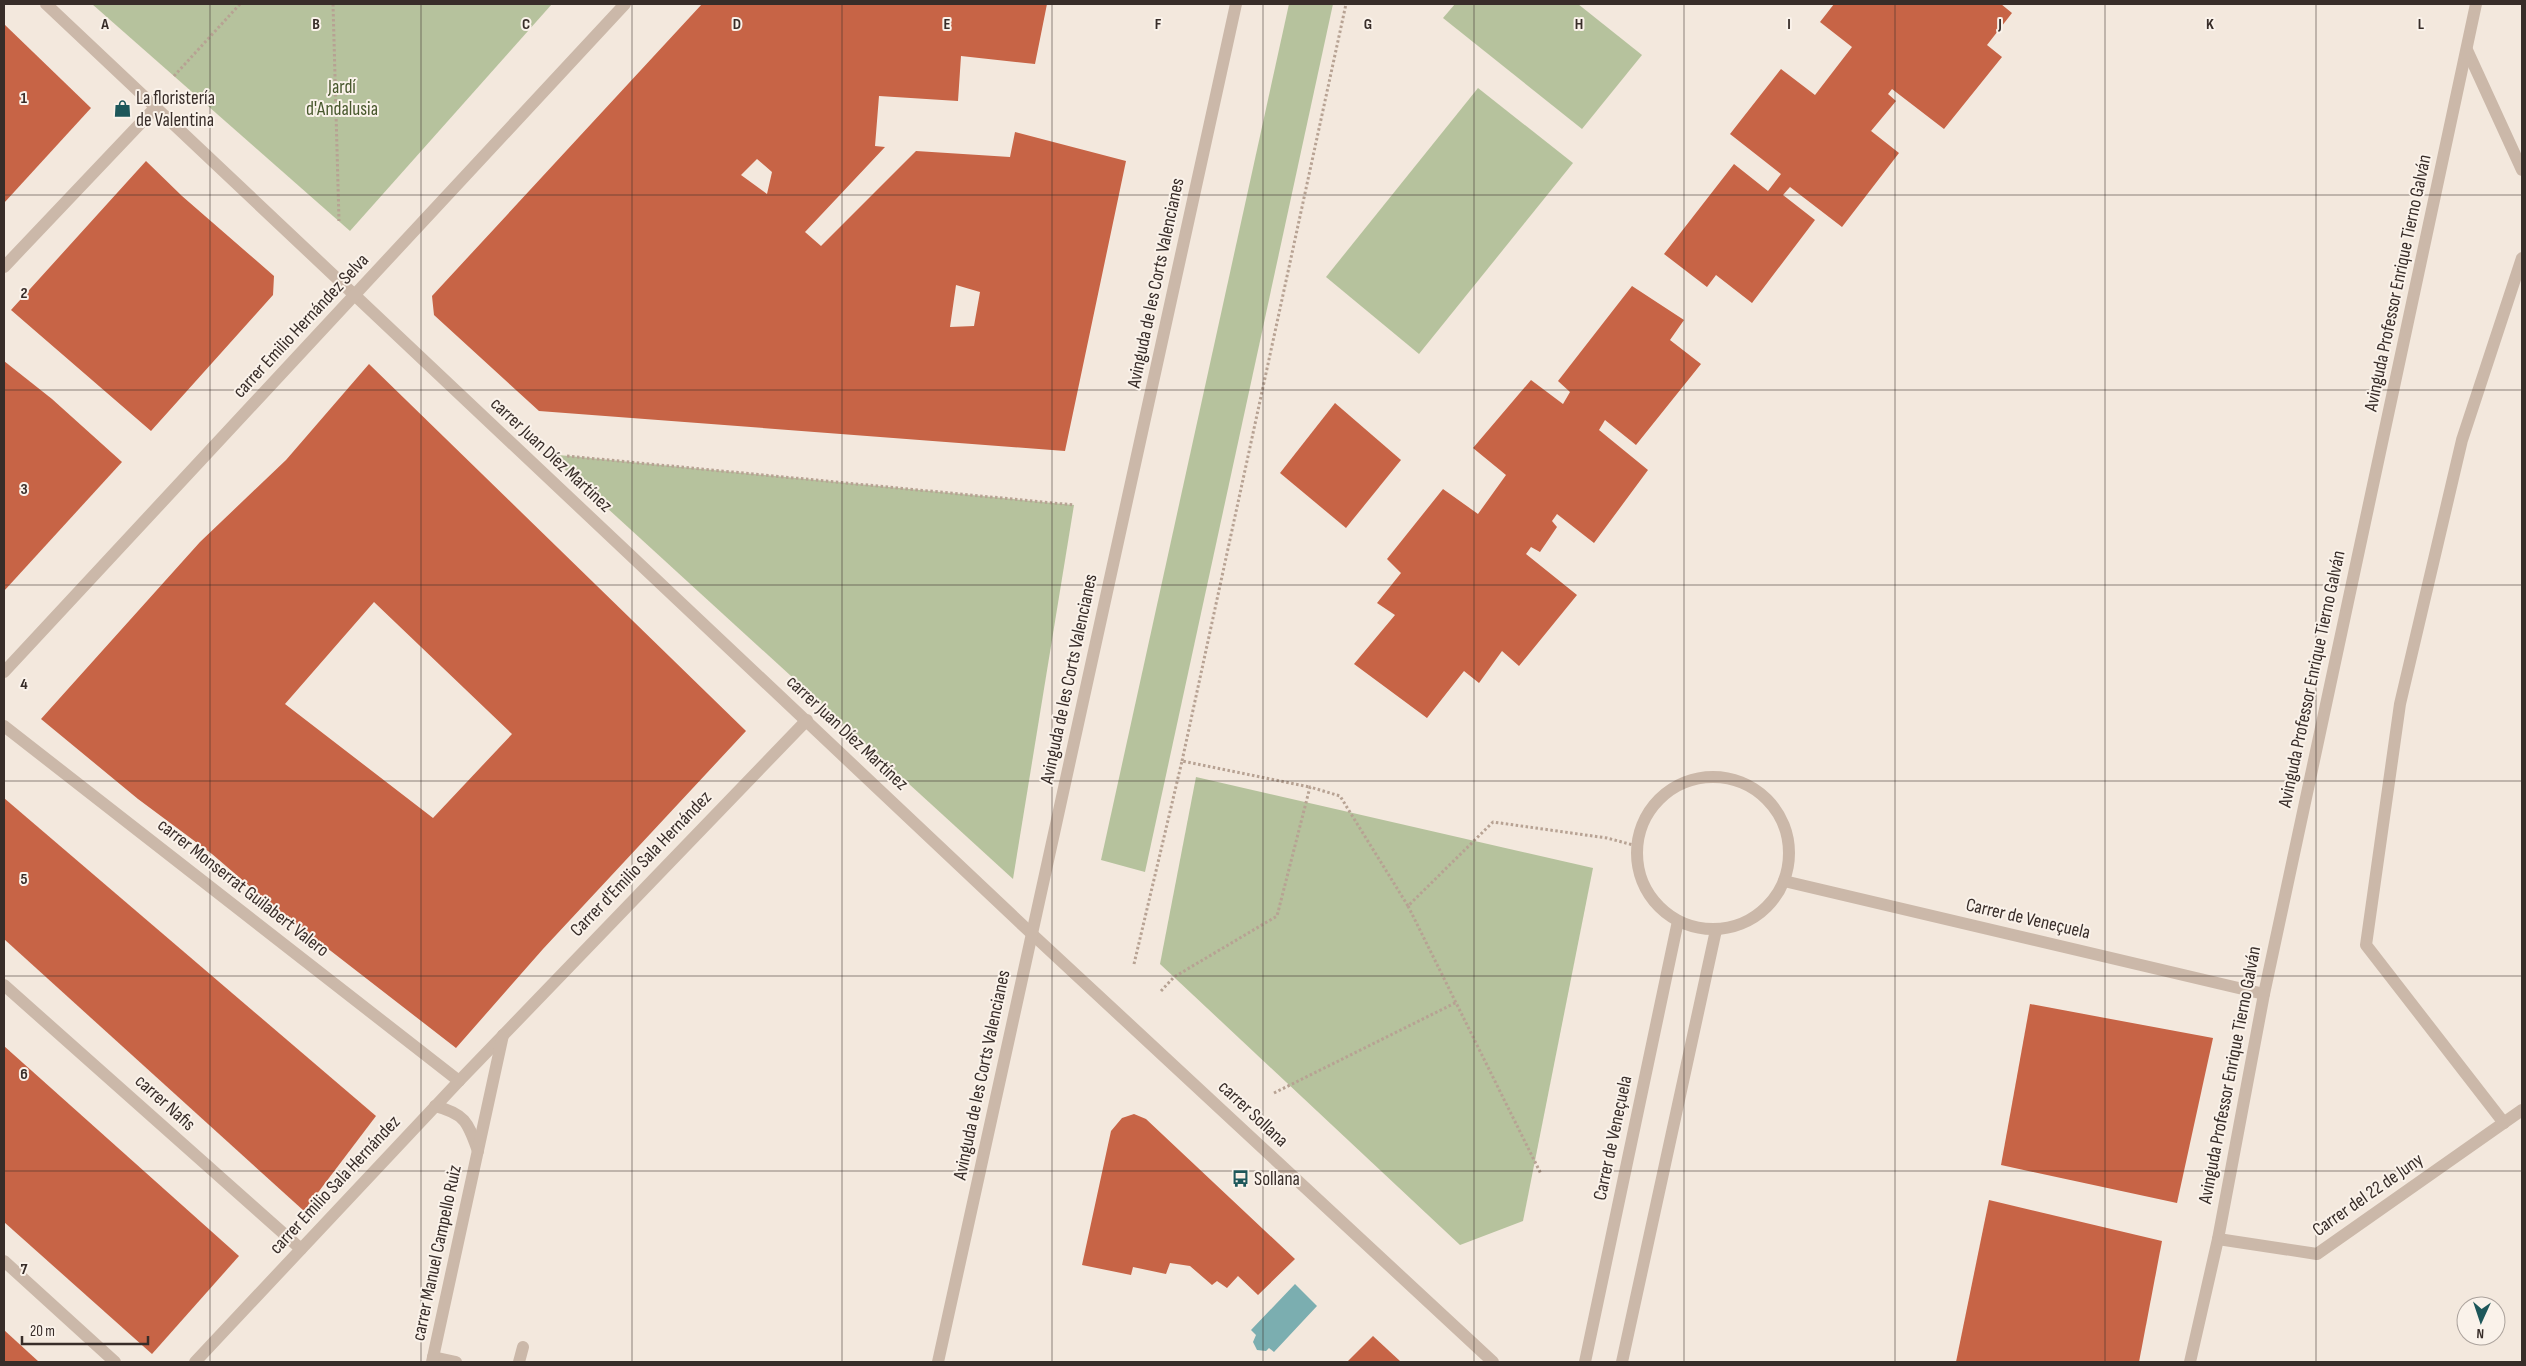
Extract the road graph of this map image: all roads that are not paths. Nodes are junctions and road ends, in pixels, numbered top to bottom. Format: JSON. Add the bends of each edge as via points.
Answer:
{"nodes":[{"id":1,"x":46,"y":4,"type":"edge"},
{"id":2,"x":626,"y":4,"type":"edge"},
{"id":3,"x":1236,"y":4,"type":"edge"},
{"id":4,"x":2476,"y":4,"type":"edge"},
{"id":5,"x":2467,"y":50,"type":"junction"},
{"id":6,"x":155,"y":108,"type":"junction"},
{"id":7,"x":2522,"y":170,"type":"edge"},
{"id":8,"x":2522,"y":258,"type":"edge"},
{"id":9,"x":4,"y":267,"type":"edge"},
{"id":10,"x":354,"y":297,"type":"junction"},
{"id":11,"x":4,"y":672,"type":"edge"},
{"id":12,"x":806,"y":720,"type":"junction"},
{"id":13,"x":4,"y":726,"type":"edge"},
{"id":14,"x":1784,"y":881,"type":"junction"},
{"id":15,"x":1678,"y":921,"type":"junction"},
{"id":16,"x":1716,"y":930,"type":"junction"},
{"id":17,"x":1032,"y":934,"type":"junction"},
{"id":18,"x":4,"y":984,"type":"edge"},
{"id":19,"x":2264,"y":994,"type":"junction"},
{"id":20,"x":503,"y":1035,"type":"junction"},
{"id":21,"x":459,"y":1081,"type":"junction"},
{"id":22,"x":435,"y":1106,"type":"junction"},
{"id":23,"x":2522,"y":1110,"type":"edge"},
{"id":24,"x":2504,"y":1123,"type":"junction"},
{"id":25,"x":478,"y":1151,"type":"junction"},
{"id":26,"x":2218,"y":1240,"type":"junction"},
{"id":27,"x":301,"y":1249,"type":"junction"},
{"id":28,"x":4,"y":1261,"type":"edge"},
{"id":29,"x":523,"y":1347,"type":"dead end"},
{"id":30,"x":432,"y":1360,"type":"edge"},
{"id":31,"x":114,"y":1362,"type":"edge"},
{"id":32,"x":195,"y":1362,"type":"edge"},
{"id":33,"x":456,"y":1362,"type":"edge"},
{"id":34,"x":519,"y":1362,"type":"edge"},
{"id":35,"x":938,"y":1362,"type":"edge"},
{"id":36,"x":1493,"y":1362,"type":"edge"},
{"id":37,"x":1585,"y":1362,"type":"edge"},
{"id":38,"x":1622,"y":1362,"type":"edge"},
{"id":39,"x":2190,"y":1362,"type":"edge"}],
"edges":[{"from":1,"to":6,"type":"street","name":"carrer Juan Díez Martínez"},
{"from":2,"to":10,"type":"street","name":"carrer Emilio Hernández Selva"},
{"from":3,"to":17,"type":"street","name":"Avinguda de les Corts Valencianes"},
{"from":4,"to":5,"type":"street","name":"Avinguda Professor Enrique Tierno Galván"},
{"from":5,"to":7,"type":"street"},
{"from":5,"to":19,"type":"street","name":"Avinguda Professor Enrique Tierno Galván"},
{"from":6,"to":9,"type":"street"},
{"from":6,"to":10,"type":"street","name":"carrer Juan Díez Martínez"},
{"from":8,"to":24,"type":"street","via":[[2462,440],[2400,704],[2366,945]]},
{"from":10,"to":11,"type":"street","name":"carrer Emilio Hernández Selva"},
{"from":10,"to":12,"type":"street","name":"carrer Juan Díez Martínez"},
{"from":12,"to":17,"type":"street","name":"carrer Juan Díez Martínez"},
{"from":12,"to":20,"type":"street","name":"Carrer d'Emilio Sala Hernández"},
{"from":13,"to":21,"type":"street","name":"carrer Monserrat Guilabert Valero"},
{"from":14,"to":15,"type":"street","via":[[1789,858],[1787,834],[1777,812],[1762,795],[1742,782],[1719,777],[1695,779],[1673,788],[1655,803],[1642,823],[1637,846],[1642,882],[1663,911]]},
{"from":14,"to":16,"type":"street","via":[[1770,903],[1750,920]]},
{"from":14,"to":19,"type":"street","name":"Carrer de Veneçuela"},
{"from":15,"to":16,"type":"street"},
{"from":15,"to":37,"type":"street","name":"Carrer de Veneçuela"},
{"from":16,"to":38,"type":"street"},
{"from":17,"to":35,"type":"street","name":"Avinguda de les Corts Valencianes"},
{"from":17,"to":36,"type":"street","name":"carrer Sollana"},
{"from":18,"to":27,"type":"street","name":"carrer Nafis"},
{"from":19,"to":26,"type":"street","name":"Avinguda Professor Enrique Tierno Galván"},
{"from":20,"to":21,"type":"street","name":"carrer Emilio Sala Hernández"},
{"from":20,"to":25,"type":"street","name":"carrer Manuel Campello Ruiz"},
{"from":21,"to":22,"type":"street","name":"carrer Emilio Sala Hernández"},
{"from":22,"to":25,"type":"street","name":"carrer Manuel Campello Ruiz","via":[[454,1111],[468,1123]]},
{"from":22,"to":27,"type":"street","name":"carrer Emilio Sala Hernández"},
{"from":23,"to":24,"type":"street","name":"Carrer del 22 de Juny"},
{"from":24,"to":26,"type":"street","name":"Carrer del 22 de Juny","via":[[2317,1254]]},
{"from":25,"to":30,"type":"street","name":"carrer Manuel Campello Ruiz"},
{"from":26,"to":39,"type":"street","name":"Avinguda Professor Enrique Tierno Galván"},
{"from":27,"to":32,"type":"street","name":"carrer Emilio Sala Hernández"},
{"from":28,"to":31,"type":"street"},
{"from":29,"to":34,"type":"street"},
{"from":30,"to":33,"type":"street"}]}
